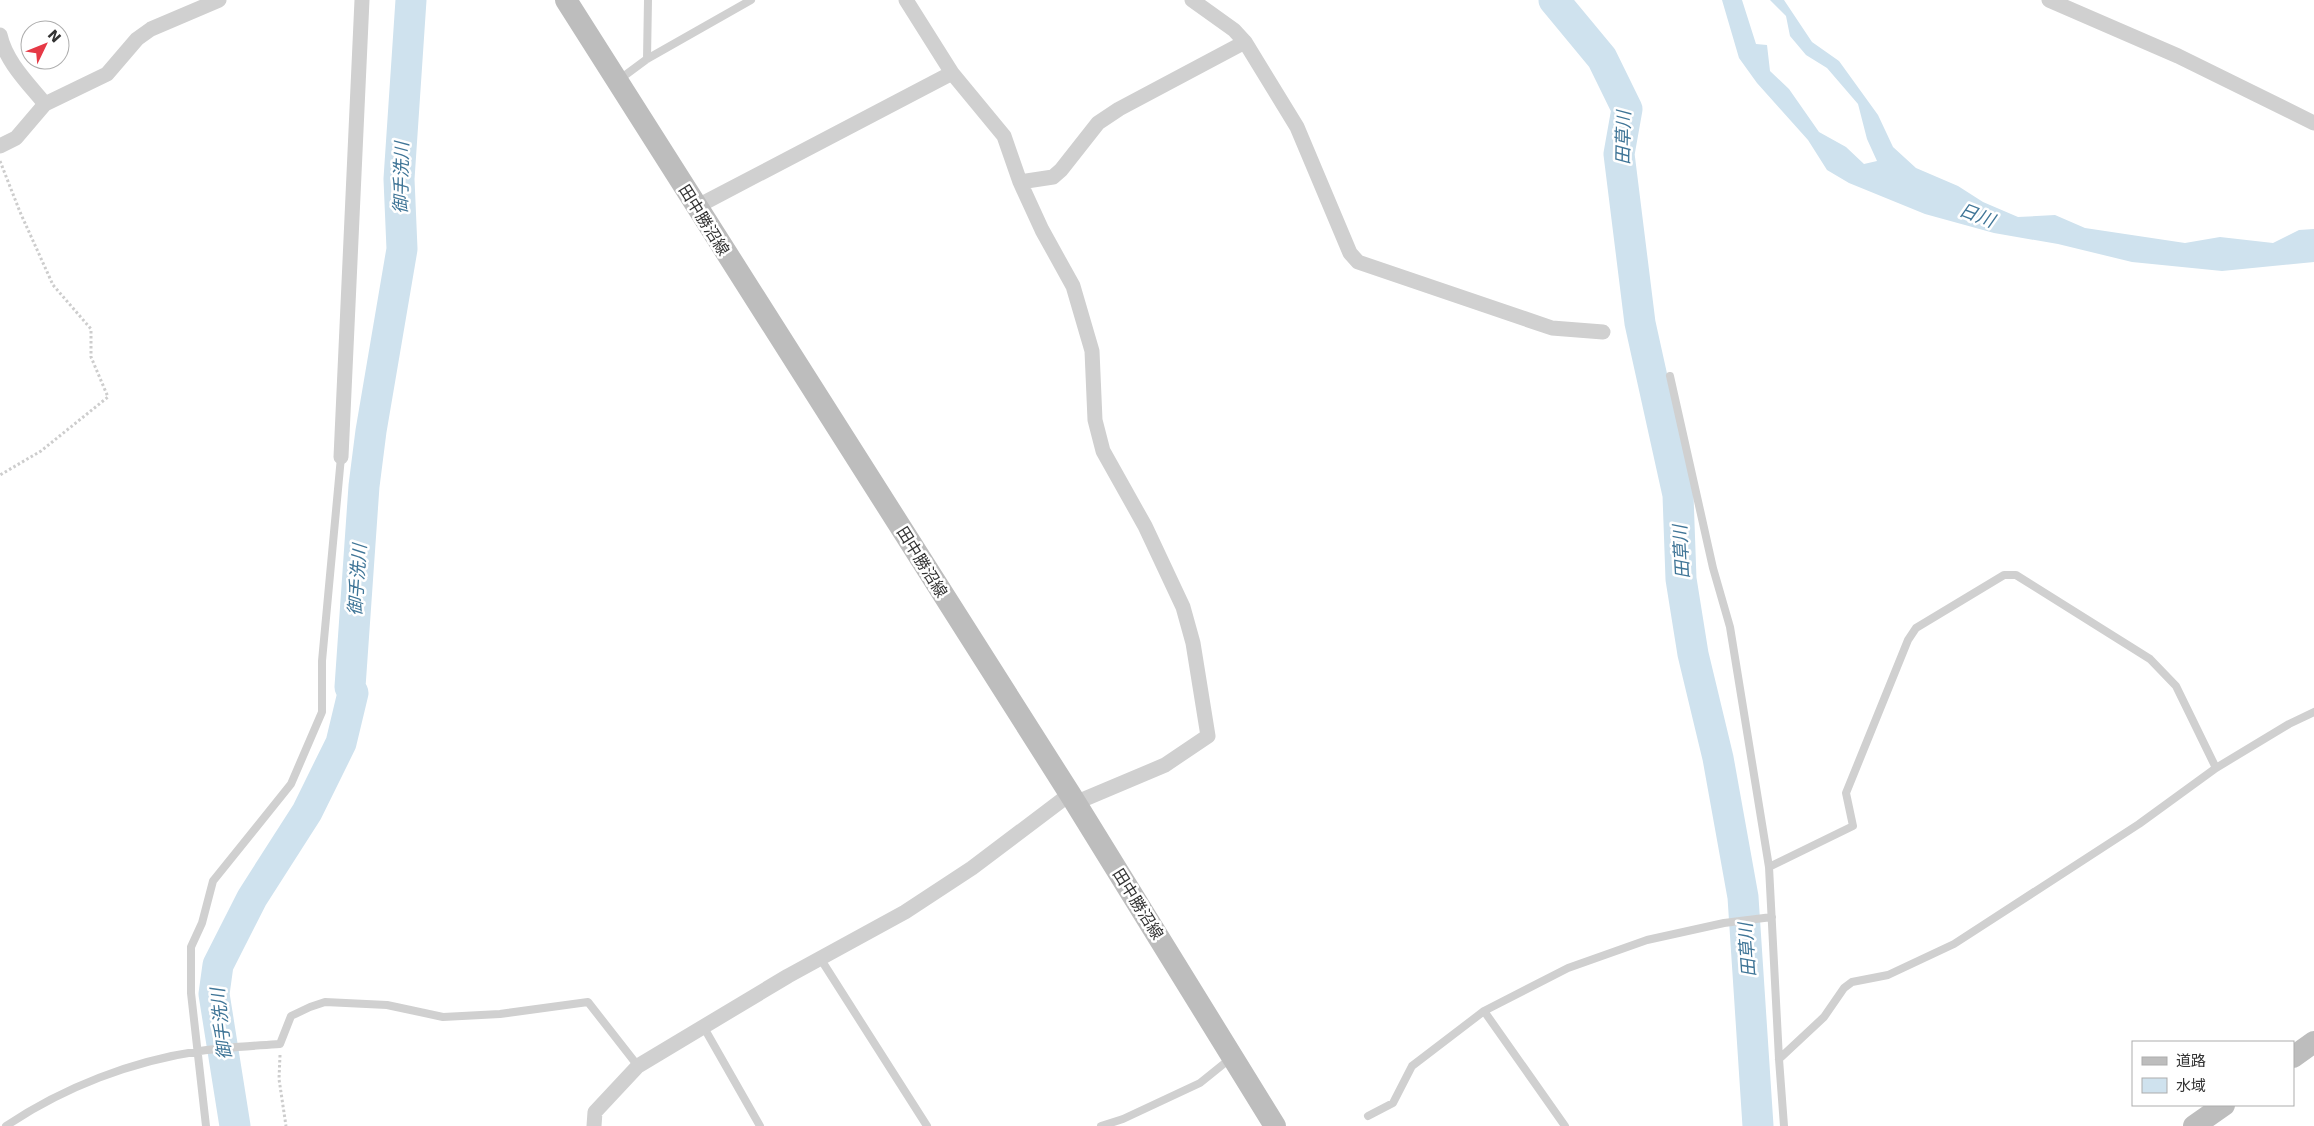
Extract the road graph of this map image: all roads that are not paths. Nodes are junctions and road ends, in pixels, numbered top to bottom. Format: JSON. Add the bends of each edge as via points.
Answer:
{"nodes":[{"id":1,"x":218,"y":0,"type":"edge"},
{"id":2,"x":362,"y":0,"type":"edge"},
{"id":3,"x":566,"y":0,"type":"edge"},
{"id":4,"x":648,"y":0,"type":"edge"},
{"id":5,"x":751,"y":0,"type":"edge"},
{"id":6,"x":906,"y":0,"type":"edge"},
{"id":7,"x":1192,"y":0,"type":"edge"},
{"id":8,"x":2049,"y":0,"type":"edge"},
{"id":9,"x":194,"y":5,"type":"edge"},
{"id":10,"x":0,"y":35,"type":"edge"},
{"id":11,"x":1245,"y":42,"type":"junction"},
{"id":12,"x":647,"y":59,"type":"junction"},
{"id":13,"x":952,"y":73,"type":"junction"},
{"id":14,"x":616,"y":81,"type":"junction"},
{"id":15,"x":45,"y":104,"type":"junction"},
{"id":16,"x":2314,"y":123,"type":"edge"},
{"id":17,"x":0,"y":146,"type":"edge"},
{"id":18,"x":1020,"y":182,"type":"junction"},
{"id":19,"x":696,"y":207,"type":"junction"},
{"id":20,"x":1603,"y":332,"type":"dead end"},
{"id":21,"x":1670,"y":376,"type":"dead end"},
{"id":22,"x":341,"y":457,"type":"joint"},
{"id":23,"x":2314,"y":712,"type":"edge"},
{"id":24,"x":2216,"y":768,"type":"junction"},
{"id":25,"x":1072,"y":799,"type":"junction"},
{"id":26,"x":1769,"y":867,"type":"junction"},
{"id":27,"x":1769,"y":917,"type":"junction"},
{"id":28,"x":820,"y":958,"type":"junction"},
{"id":29,"x":1484,"y":1011,"type":"junction"},
{"id":30,"x":703,"y":1026,"type":"junction"},
{"id":31,"x":2314,"y":1042,"type":"edge"},
{"id":32,"x":200,"y":1051,"type":"junction"},
{"id":33,"x":1232,"y":1056,"type":"junction"},
{"id":34,"x":2294,"y":1056,"type":"edge"},
{"id":35,"x":1779,"y":1059,"type":"junction"},
{"id":36,"x":638,"y":1066,"type":"junction"},
{"id":37,"x":2223,"y":1106,"type":"edge"},
{"id":38,"x":1368,"y":1116,"type":"dead end"},
{"id":39,"x":6,"y":1126,"type":"edge"},
{"id":40,"x":206,"y":1126,"type":"edge"},
{"id":41,"x":594,"y":1126,"type":"edge"},
{"id":42,"x":760,"y":1126,"type":"edge"},
{"id":43,"x":927,"y":1126,"type":"edge"},
{"id":44,"x":1101,"y":1126,"type":"edge"},
{"id":45,"x":1275,"y":1126,"type":"edge"},
{"id":46,"x":1565,"y":1126,"type":"edge"},
{"id":47,"x":1784,"y":1126,"type":"edge"},
{"id":48,"x":2194,"y":1126,"type":"edge"}],
"edges":[{"from":1,"to":9,"type":"street"},
{"from":2,"to":22,"type":"street"},
{"from":3,"to":14,"type":"main road","name":"田中勝沼線"},
{"from":4,"to":12,"type":"lane"},
{"from":5,"to":12,"type":"lane"},
{"from":6,"to":13,"type":"street"},
{"from":7,"to":11,"type":"street","via":[[1234,30]]},
{"from":8,"to":16,"type":"street","via":[[2178,56]]},
{"from":9,"to":15,"type":"street","via":[[137,39],[107,74]]},
{"from":10,"to":15,"type":"street","via":[[12,64]]},
{"from":11,"to":18,"type":"street","via":[[1119,108],[1098,123],[1053,177]]},
{"from":11,"to":20,"type":"street","via":[[1297,127],[1350,253],[1358,262],[1552,328]]},
{"from":12,"to":14,"type":"lane"},
{"from":13,"to":18,"type":"street","via":[[1004,136]]},
{"from":13,"to":19,"type":"street"},
{"from":14,"to":19,"type":"main road","name":"田中勝沼線"},
{"from":15,"to":17,"type":"street","via":[[16,138]]},
{"from":18,"to":25,"type":"street","via":[[1073,286],[1092,350],[1095,420],[1103,451],[1144,526],[1182,607],[1193,643],[1208,736],[1165,765]]},
{"from":19,"to":25,"type":"main road","name":"田中勝沼線"},
{"from":21,"to":26,"type":"lane","via":[[1713,568],[1730,627]]},
{"from":22,"to":32,"type":"lane","via":[[322,661],[322,712],[291,784],[213,881],[202,923],[191,947],[191,993]]},
{"from":23,"to":24,"type":"lane"},
{"from":24,"to":26,"type":"lane","via":[[2176,686],[2150,659],[2016,574],[2004,575],[1916,628],[1908,640],[1846,793],[1853,826]]},
{"from":24,"to":35,"type":"lane","via":[[2138,824],[1954,944],[1888,975],[1852,982],[1824,1017]]},
{"from":25,"to":28,"type":"street","via":[[920,902]]},
{"from":25,"to":33,"type":"main road","name":"田中勝沼線"},
{"from":26,"to":27,"type":"lane"},
{"from":27,"to":29,"type":"lane","via":[[1647,940],[1568,968]]},
{"from":27,"to":35,"type":"lane"},
{"from":28,"to":30,"type":"street"},
{"from":28,"to":43,"type":"lane"},
{"from":29,"to":38,"type":"lane","via":[[1412,1066],[1393,1102]]},
{"from":29,"to":46,"type":"lane"},
{"from":30,"to":36,"type":"street"},
{"from":30,"to":42,"type":"lane"},
{"from":31,"to":34,"type":"main road"},
{"from":32,"to":36,"type":"lane","via":[[280,1044],[291,1016],[326,1002],[387,1005],[443,1017],[500,1014],[588,1002]]},
{"from":32,"to":39,"type":"lane","via":[[151,1060],[77,1086]]},
{"from":32,"to":40,"type":"lane"},
{"from":33,"to":44,"type":"lane","via":[[1200,1083],[1123,1120]]},
{"from":33,"to":45,"type":"main road","name":"田中勝沼線"},
{"from":35,"to":47,"type":"lane"},
{"from":36,"to":41,"type":"street","via":[[595,1112]]},
{"from":37,"to":48,"type":"main road"}]}
